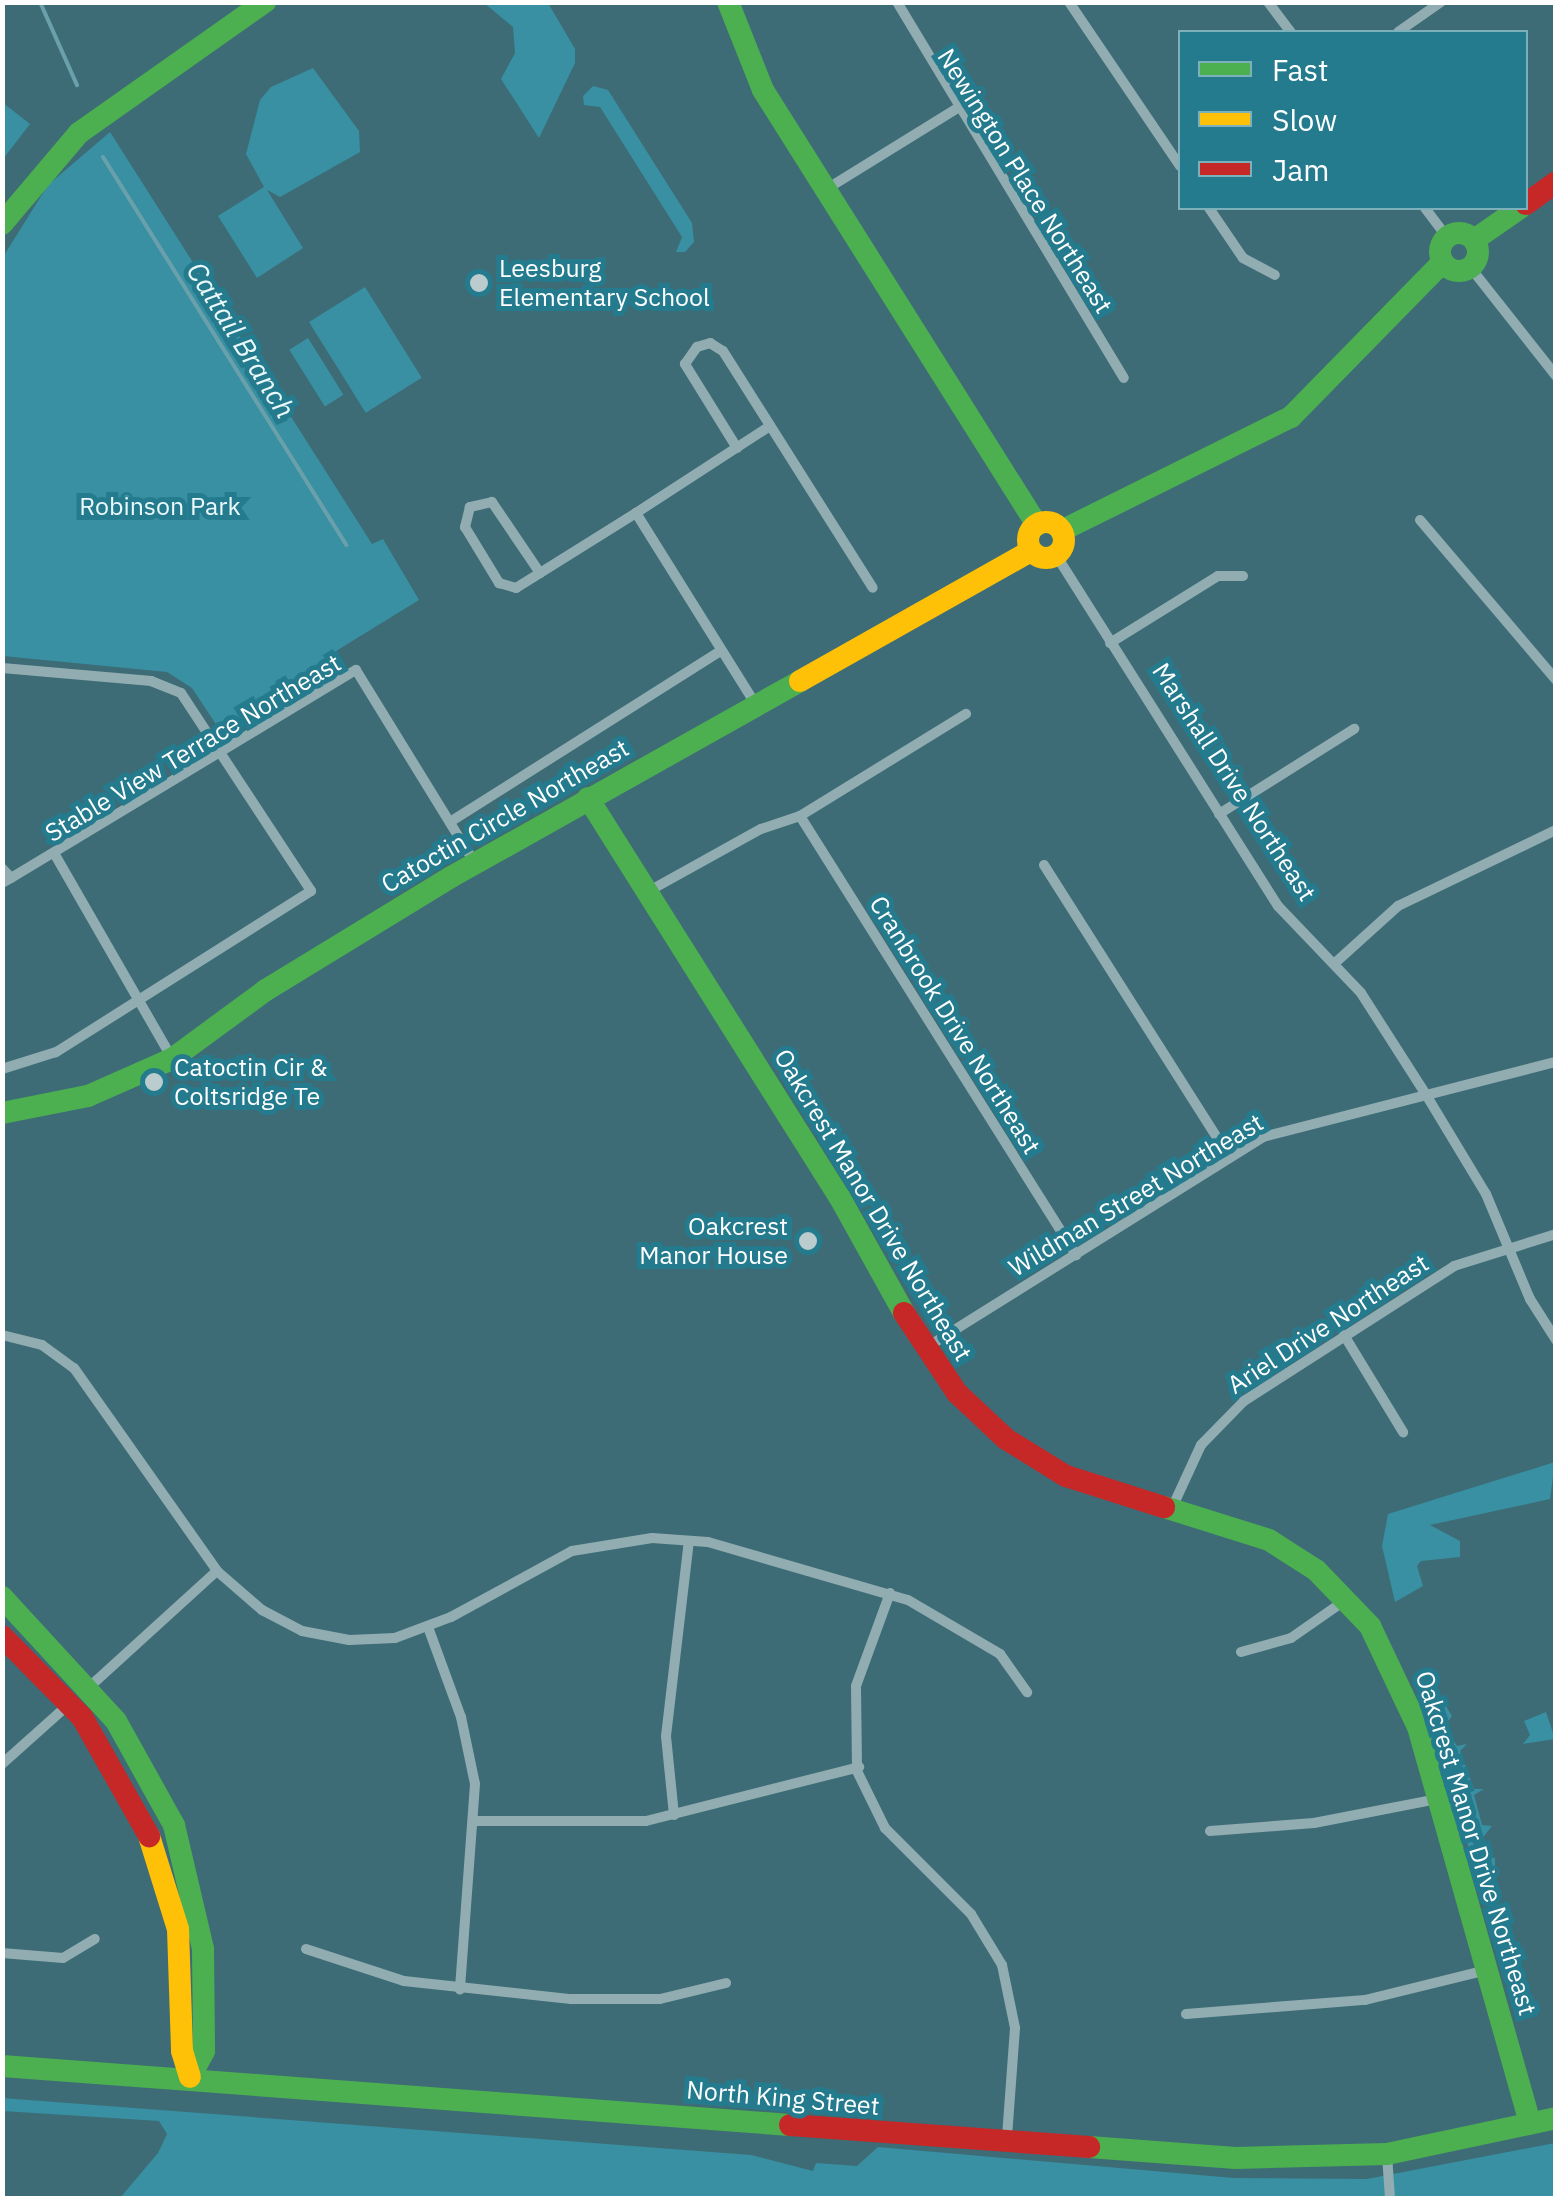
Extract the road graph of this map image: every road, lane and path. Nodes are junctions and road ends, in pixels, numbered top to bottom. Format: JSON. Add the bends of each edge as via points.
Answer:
{"nodes":[{"id":1,"x":265,"y":2,"type":"edge"},
{"id":2,"x":728,"y":2,"type":"edge"},
{"id":3,"x":897,"y":2,"type":"edge"},
{"id":4,"x":1268,"y":2,"type":"edge"},
{"id":5,"x":1441,"y":2,"type":"edge"},
{"id":6,"x":1072,"y":3,"type":"edge"},
{"id":7,"x":1289,"y":30,"type":"edge"},
{"id":8,"x":1401,"y":30,"type":"edge"},
{"id":9,"x":956,"y":108,"type":"junction"},
{"id":10,"x":1178,"y":163,"type":"edge"},
{"id":11,"x":1556,"y":182,"type":"edge"},
{"id":12,"x":825,"y":190,"type":"junction"},
{"id":13,"x":1528,"y":202,"type":"edge"},
{"id":14,"x":1209,"y":210,"type":"edge"},
{"id":15,"x":1427,"y":210,"type":"edge"},
{"id":16,"x":1517,"y":210,"type":"edge"},
{"id":17,"x":2,"y":224,"type":"edge"},
{"id":18,"x":1447,"y":237,"type":"junction"},
{"id":19,"x":1474,"y":240,"type":"junction"},
{"id":20,"x":1443,"y":262,"type":"junction"},
{"id":21,"x":1470,"y":268,"type":"junction"},
{"id":22,"x":1275,"y":275,"type":"dead end"},
{"id":23,"x":1556,"y":376,"type":"edge"},
{"id":24,"x":1124,"y":378,"type":"dead end"},
{"id":25,"x":770,"y":426,"type":"junction"},
{"id":26,"x":736,"y":448,"type":"junction"},
{"id":27,"x":636,"y":513,"type":"junction"},
{"id":28,"x":1420,"y":520,"type":"dead end"},
{"id":29,"x":1037,"y":525,"type":"junction"},
{"id":30,"x":1061,"y":531,"type":"junction"},
{"id":31,"x":1031,"y":550,"type":"junction"},
{"id":32,"x":1056,"y":556,"type":"junction"},
{"id":33,"x":540,"y":573,"type":"junction"},
{"id":34,"x":1243,"y":576,"type":"dead end"},
{"id":35,"x":873,"y":588,"type":"dead end"},
{"id":36,"x":1110,"y":643,"type":"junction"},
{"id":37,"x":721,"y":651,"type":"junction"},
{"id":38,"x":2,"y":668,"type":"edge"},
{"id":39,"x":1556,"y":680,"type":"edge"},
{"id":40,"x":757,"y":708,"type":"junction"},
{"id":41,"x":966,"y":714,"type":"dead end"},
{"id":42,"x":1354,"y":729,"type":"dead end"},
{"id":43,"x":222,"y":751,"type":"junction"},
{"id":44,"x":588,"y":798,"type":"junction"},
{"id":45,"x":1219,"y":814,"type":"junction"},
{"id":46,"x":800,"y":816,"type":"junction"},
{"id":47,"x":450,"y":822,"type":"junction"},
{"id":48,"x":1556,"y":830,"type":"edge"},
{"id":49,"x":54,"y":854,"type":"junction"},
{"id":50,"x":475,"y":862,"type":"junction"},
{"id":51,"x":1044,"y":865,"type":"dead end"},
{"id":52,"x":2,"y":868,"type":"edge"},
{"id":53,"x":7,"y":881,"type":"edge"},
{"id":54,"x":648,"y":892,"type":"junction"},
{"id":55,"x":1334,"y":963,"type":"junction"},
{"id":56,"x":140,"y":1002,"type":"junction"},
{"id":57,"x":172,"y":1059,"type":"junction"},
{"id":58,"x":1556,"y":1062,"type":"edge"},
{"id":59,"x":2,"y":1069,"type":"edge"},
{"id":60,"x":1425,"y":1093,"type":"junction"},
{"id":61,"x":2,"y":1113,"type":"edge"},
{"id":62,"x":1228,"y":1157,"type":"junction"},
{"id":63,"x":1556,"y":1234,"type":"edge"},
{"id":64,"x":1508,"y":1245,"type":"junction"},
{"id":65,"x":1076,"y":1255,"type":"junction"},
{"id":66,"x":2,"y":1335,"type":"edge"},
{"id":67,"x":1344,"y":1335,"type":"junction"},
{"id":68,"x":1556,"y":1340,"type":"edge"},
{"id":69,"x":924,"y":1349,"type":"junction"},
{"id":70,"x":1403,"y":1432,"type":"dead end"},
{"id":71,"x":1172,"y":1508,"type":"junction"},
{"id":72,"x":689,"y":1541,"type":"junction"},
{"id":73,"x":218,"y":1570,"type":"junction"},
{"id":74,"x":890,"y":1593,"type":"junction"},
{"id":75,"x":2,"y":1598,"type":"edge"},
{"id":76,"x":1348,"y":1598,"type":"junction"},
{"id":77,"x":428,"y":1628,"type":"junction"},
{"id":78,"x":2,"y":1636,"type":"edge"},
{"id":79,"x":1241,"y":1652,"type":"dead end"},
{"id":80,"x":88,"y":1688,"type":"junction"},
{"id":81,"x":1027,"y":1692,"type":"dead end"},
{"id":82,"x":69,"y":1704,"type":"junction"},
{"id":83,"x":2,"y":1764,"type":"edge"},
{"id":84,"x":859,"y":1768,"type":"junction"},
{"id":85,"x":1438,"y":1798,"type":"junction"},
{"id":86,"x":674,"y":1816,"type":"junction"},
{"id":87,"x":475,"y":1821,"type":"junction"},
{"id":88,"x":1210,"y":1831,"type":"dead end"},
{"id":89,"x":95,"y":1939,"type":"dead end"},
{"id":90,"x":306,"y":1949,"type":"dead end"},
{"id":91,"x":2,"y":1954,"type":"edge"},
{"id":92,"x":1488,"y":1970,"type":"junction"},
{"id":93,"x":726,"y":1982,"type":"dead end"},
{"id":94,"x":460,"y":1988,"type":"junction"},
{"id":95,"x":1186,"y":2014,"type":"dead end"},
{"id":96,"x":2,"y":2066,"type":"edge"},
{"id":97,"x":190,"y":2077,"type":"junction"},
{"id":98,"x":1556,"y":2118,"type":"edge"},
{"id":99,"x":1530,"y":2124,"type":"junction"},
{"id":100,"x":1007,"y":2144,"type":"junction"},
{"id":101,"x":1387,"y":2154,"type":"junction"},
{"id":102,"x":1390,"y":2198,"type":"edge"}],
"edges":[{"from":1,"to":17,"type":"street","via":[[79,134],[36,175]]},
{"from":2,"to":12,"type":"street","via":[[763,90]]},
{"from":3,"to":9,"type":"street","name":"Newington Place Northeast"},
{"from":4,"to":7,"type":"street"},
{"from":5,"to":8,"type":"street"},
{"from":6,"to":10,"type":"street"},
{"from":9,"to":12,"type":"street"},
{"from":9,"to":24,"type":"street","name":"Newington Place Northeast"},
{"from":11,"to":13,"type":"street"},
{"from":12,"to":29,"type":"street"},
{"from":14,"to":22,"type":"street","via":[[1242,258]]},
{"from":15,"to":18,"type":"street"},
{"from":16,"to":19,"type":"street"},
{"from":18,"to":19,"type":"street","via":[[1461,233]]},
{"from":18,"to":20,"type":"street"},
{"from":19,"to":21,"type":"street","via":[[1478,254]]},
{"from":20,"to":21,"type":"street","via":[[1456,271]]},
{"from":20,"to":30,"type":"street","via":[[1291,417]]},
{"from":21,"to":23,"type":"street"},
{"from":25,"to":26,"type":"street"},
{"from":25,"to":26,"type":"street","via":[[724,351],[710,343],[697,346],[685,364]]},
{"from":25,"to":35,"type":"street"},
{"from":26,"to":27,"type":"street"},
{"from":27,"to":33,"type":"street"},
{"from":27,"to":37,"type":"street"},
{"from":28,"to":39,"type":"street"},
{"from":29,"to":30,"type":"street","via":[[1050,523]]},
{"from":29,"to":31,"type":"street","via":[[1028,536]]},
{"from":30,"to":32,"type":"street","via":[[1063,547]]},
{"from":31,"to":32,"type":"street"},
{"from":31,"to":40,"type":"street","name":"Catoctin Circle Northeast"},
{"from":32,"to":36,"type":"street","name":"Marshall Drive Northeast"},
{"from":33,"to":33,"type":"street","via":[[516,588],[498,582],[466,528],[470,506],[492,502]]},
{"from":34,"to":36,"type":"street","via":[[1218,576]]},
{"from":36,"to":45,"type":"street","name":"Marshall Drive Northeast"},
{"from":37,"to":40,"type":"street"},
{"from":37,"to":47,"type":"street"},
{"from":38,"to":43,"type":"street","via":[[172,687],[190,701]]},
{"from":40,"to":44,"type":"street","name":"Catoctin Circle Northeast"},
{"from":41,"to":46,"type":"street"},
{"from":42,"to":45,"type":"street"},
{"from":43,"to":47,"type":"street","name":"Stable View Terrace Northeast","via":[[356,670]]},
{"from":43,"to":49,"type":"street","name":"Stable View Terrace Northeast"},
{"from":43,"to":56,"type":"street","via":[[311,891]]},
{"from":44,"to":50,"type":"street","name":"Catoctin Circle Northeast"},
{"from":44,"to":54,"type":"street","name":"Oakcrest Manor Drive Northeast"},
{"from":45,"to":55,"type":"street","name":"Marshall Drive Northeast","via":[[1278,906]]},
{"from":46,"to":54,"type":"street","via":[[761,828]]},
{"from":46,"to":65,"type":"street","name":"Cranbrook Drive Northeast"},
{"from":47,"to":50,"type":"street","name":"Stable View Terrace Northeast"},
{"from":48,"to":55,"type":"street","via":[[1398,906]]},
{"from":49,"to":53,"type":"street","name":"Stable View Terrace Northeast"},
{"from":49,"to":56,"type":"street"},
{"from":50,"to":57,"type":"street","name":"Catoctin Circle Northeast","via":[[266,990]]},
{"from":51,"to":62,"type":"street"},
{"from":52,"to":53,"type":"street","name":"Stable View Terrace Northeast"},
{"from":54,"to":69,"type":"street","name":"Oakcrest Manor Drive Northeast","via":[[840,1198]]},
{"from":55,"to":60,"type":"street","name":"Marshall Drive Northeast"},
{"from":56,"to":57,"type":"street"},
{"from":56,"to":59,"type":"street","via":[[36,1062]]},
{"from":57,"to":61,"type":"street","name":"Catoctin Circle Northeast","via":[[88,1096]]},
{"from":58,"to":60,"type":"street","name":"Wildman Street Northeast"},
{"from":60,"to":62,"type":"street","name":"Wildman Street Northeast","via":[[1287,1127]]},
{"from":60,"to":64,"type":"street","name":"Marshall Drive Northeast","via":[[1486,1194]]},
{"from":62,"to":65,"type":"street","name":"Wildman Street Northeast"},
{"from":63,"to":64,"type":"street","name":"Ariel Drive Northeast"},
{"from":64,"to":67,"type":"street","name":"Ariel Drive Northeast","via":[[1454,1266]]},
{"from":64,"to":68,"type":"street","name":"Marshall Drive Northeast"},
{"from":65,"to":69,"type":"street","name":"Wildman Street Northeast"},
{"from":66,"to":73,"type":"street","via":[[42,1345],[74,1368]]},
{"from":67,"to":70,"type":"street"},
{"from":67,"to":71,"type":"street","name":"Ariel Drive Northeast","via":[[1221,1420],[1201,1445]]},
{"from":69,"to":71,"type":"street","name":"Oakcrest Manor Drive Northeast","via":[[979,1416],[1042,1464],[1107,1492]]},
{"from":71,"to":76,"type":"street","name":"Oakcrest Manor Drive Northeast","via":[[1269,1540]]},
{"from":72,"to":74,"type":"street","via":[[741,1549]]},
{"from":72,"to":77,"type":"street","via":[[652,1538],[572,1551]]},
{"from":72,"to":86,"type":"street","via":[[666,1736]]},
{"from":73,"to":77,"type":"street","via":[[262,1610],[324,1637],[374,1640]]},
{"from":73,"to":80,"type":"street"},
{"from":74,"to":81,"type":"street","via":[[1000,1654]]},
{"from":74,"to":84,"type":"street","via":[[856,1686]]},
{"from":75,"to":80,"type":"street"},
{"from":76,"to":79,"type":"street","via":[[1291,1638]]},
{"from":76,"to":85,"type":"street","name":"Oakcrest Manor Drive Northeast","via":[[1397,1672]]},
{"from":77,"to":87,"type":"street","via":[[469,1748]]},
{"from":78,"to":82,"type":"street"},
{"from":80,"to":82,"type":"street"},
{"from":80,"to":97,"type":"street","via":[[160,1793],[199,1911],[204,2051]]},
{"from":82,"to":83,"type":"street"},
{"from":82,"to":97,"type":"street","via":[[116,1765],[162,1864],[178,1929],[182,2051]]},
{"from":84,"to":86,"type":"street"},
{"from":84,"to":100,"type":"street","via":[[885,1828],[971,1914],[1002,1965],[1015,2028]]},
{"from":85,"to":88,"type":"street","via":[[1314,1823]]},
{"from":85,"to":92,"type":"street","name":"Oakcrest Manor Drive Northeast"},
{"from":86,"to":87,"type":"street","via":[[592,1825]]},
{"from":87,"to":94,"type":"street"},
{"from":89,"to":91,"type":"street","via":[[63,1958]]},
{"from":90,"to":94,"type":"street","via":[[382,1976]]},
{"from":92,"to":95,"type":"street","via":[[1351,2002]]},
{"from":92,"to":99,"type":"street","name":"Oakcrest Manor Drive Northeast"},
{"from":93,"to":94,"type":"street","via":[[628,2001]]},
{"from":96,"to":97,"type":"street","name":"North King Street"},
{"from":97,"to":100,"type":"street","name":"North King Street"},
{"from":98,"to":99,"type":"street","name":"North King Street"},
{"from":99,"to":101,"type":"street","name":"North King Street"},
{"from":100,"to":101,"type":"street","name":"North King Street","via":[[1236,2158]]},
{"from":101,"to":102,"type":"street"}]}
